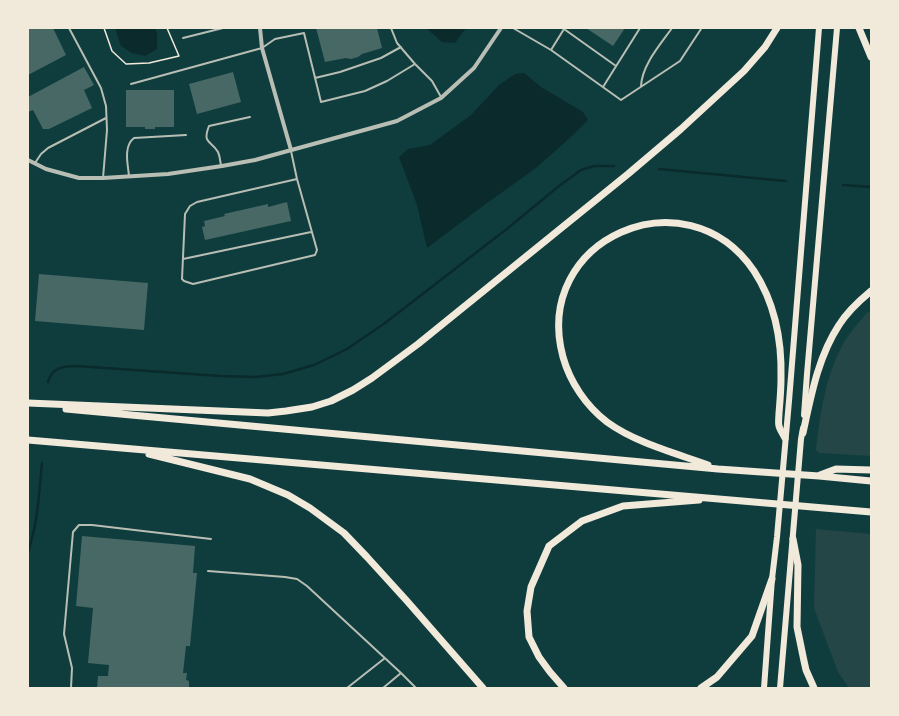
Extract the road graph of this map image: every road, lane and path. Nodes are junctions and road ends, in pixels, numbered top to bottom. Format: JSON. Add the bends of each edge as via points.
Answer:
{"nodes":[{"id":1,"x":69,"y":28,"type":"edge"},
{"id":2,"x":104,"y":28,"type":"edge"},
{"id":3,"x":166,"y":28,"type":"edge"},
{"id":4,"x":223,"y":28,"type":"edge"},
{"id":5,"x":260,"y":28,"type":"edge"},
{"id":6,"x":391,"y":28,"type":"edge"},
{"id":7,"x":501,"y":28,"type":"edge"},
{"id":8,"x":513,"y":28,"type":"edge"},
{"id":9,"x":640,"y":28,"type":"edge"},
{"id":10,"x":672,"y":28,"type":"edge"},
{"id":11,"x":700,"y":28,"type":"edge"},
{"id":12,"x":777,"y":28,"type":"edge"},
{"id":13,"x":819,"y":28,"type":"edge"},
{"id":14,"x":837,"y":28,"type":"edge"},
{"id":15,"x":859,"y":28,"type":"edge"},
{"id":16,"x":565,"y":29,"type":"edge"},
{"id":17,"x":183,"y":38,"type":"dead end"},
{"id":18,"x":401,"y":47,"type":"junction"},
{"id":19,"x":262,"y":48,"type":"junction"},
{"id":20,"x":550,"y":50,"type":"junction"},
{"id":21,"x":871,"y":57,"type":"edge"},
{"id":22,"x":415,"y":64,"type":"junction"},
{"id":23,"x":616,"y":66,"type":"junction"},
{"id":24,"x":315,"y":78,"type":"junction"},
{"id":25,"x":131,"y":84,"type":"dead end"},
{"id":26,"x":603,"y":87,"type":"junction"},
{"id":27,"x":641,"y":87,"type":"junction"},
{"id":28,"x":441,"y":98,"type":"junction"},
{"id":29,"x":250,"y":117,"type":"dead end"},
{"id":30,"x":106,"y":118,"type":"junction"},
{"id":31,"x":186,"y":135,"type":"dead end"},
{"id":32,"x":291,"y":150,"type":"junction"},
{"id":33,"x":28,"y":160,"type":"edge"},
{"id":34,"x":35,"y":163,"type":"junction"},
{"id":35,"x":222,"y":166,"type":"junction"},
{"id":36,"x":129,"y":176,"type":"junction"},
{"id":37,"x":102,"y":178,"type":"junction"},
{"id":38,"x":297,"y":179,"type":"junction"},
{"id":39,"x":312,"y":231,"type":"junction"},
{"id":40,"x":183,"y":259,"type":"junction"},
{"id":41,"x":871,"y":291,"type":"edge"},
{"id":42,"x":28,"y":404,"type":"edge"},
{"id":43,"x":802,"y":436,"type":"junction"},
{"id":44,"x":785,"y":438,"type":"junction"},
{"id":45,"x":28,"y":440,"type":"edge"},
{"id":46,"x":125,"y":448,"type":"junction"},
{"id":47,"x":718,"y":469,"type":"junction"},
{"id":48,"x":871,"y":470,"type":"edge"},
{"id":49,"x":819,"y":476,"type":"junction"},
{"id":50,"x":871,"y":480,"type":"edge"},
{"id":51,"x":718,"y":499,"type":"junction"},
{"id":52,"x":871,"y":512,"type":"edge"},
{"id":53,"x":211,"y":539,"type":"dead end"},
{"id":54,"x":793,"y":539,"type":"junction"},
{"id":55,"x":208,"y":571,"type":"dead end"},
{"id":56,"x":772,"y":579,"type":"junction"},
{"id":57,"x":384,"y":658,"type":"junction"},
{"id":58,"x":401,"y":673,"type":"junction"},
{"id":59,"x":71,"y":688,"type":"edge"},
{"id":60,"x":347,"y":688,"type":"edge"},
{"id":61,"x":383,"y":688,"type":"edge"},
{"id":62,"x":416,"y":688,"type":"edge"},
{"id":63,"x":483,"y":688,"type":"edge"},
{"id":64,"x":564,"y":688,"type":"edge"},
{"id":65,"x":701,"y":688,"type":"edge"},
{"id":66,"x":764,"y":688,"type":"edge"},
{"id":67,"x":780,"y":688,"type":"edge"},
{"id":68,"x":814,"y":688,"type":"edge"}],
"edges":[{"from":1,"to":30,"type":"lane","via":[[101,88]]},
{"from":2,"to":3,"type":"path","via":[[112,51],[126,64],[149,63],[179,56]]},
{"from":4,"to":17,"type":"lane"},
{"from":5,"to":19,"type":"street"},
{"from":6,"to":18,"type":"lane"},
{"from":7,"to":28,"type":"street","via":[[474,68]]},
{"from":8,"to":20,"type":"lane"},
{"from":9,"to":23,"type":"lane"},
{"from":10,"to":27,"type":"lane","via":[[648,63],[641,78]]},
{"from":11,"to":27,"type":"lane","via":[[680,61]]},
{"from":12,"to":42,"type":"highway","via":[[744,72],[681,129],[418,344],[353,390],[312,406],[268,413]]},
{"from":13,"to":44,"type":"main road"},
{"from":14,"to":43,"type":"main road"},
{"from":15,"to":21,"type":"highway"},
{"from":16,"to":20,"type":"lane"},
{"from":16,"to":23,"type":"lane"},
{"from":18,"to":22,"type":"lane"},
{"from":18,"to":24,"type":"lane","via":[[381,58]]},
{"from":19,"to":24,"type":"lane","via":[[275,39],[304,33]]},
{"from":19,"to":25,"type":"lane"},
{"from":19,"to":32,"type":"street"},
{"from":20,"to":26,"type":"lane"},
{"from":22,"to":24,"type":"lane","via":[[387,82],[321,102]]},
{"from":22,"to":28,"type":"lane","via":[[432,81]]},
{"from":23,"to":26,"type":"lane"},
{"from":26,"to":27,"type":"lane","via":[[621,100]]},
{"from":28,"to":32,"type":"street","via":[[397,121]]},
{"from":29,"to":35,"type":"lane","via":[[209,126],[206,138],[218,153]]},
{"from":30,"to":34,"type":"lane","via":[[48,148]]},
{"from":30,"to":37,"type":"lane"},
{"from":31,"to":36,"type":"lane","via":[[134,138],[128,145]]},
{"from":32,"to":35,"type":"street"},
{"from":32,"to":38,"type":"lane"},
{"from":33,"to":34,"type":"street"},
{"from":34,"to":37,"type":"street","via":[[46,169],[79,178]]},
{"from":35,"to":36,"type":"street","via":[[168,174]]},
{"from":36,"to":37,"type":"street"},
{"from":38,"to":39,"type":"lane"},
{"from":38,"to":40,"type":"lane","via":[[197,202],[190,206],[185,214]]},
{"from":39,"to":40,"type":"lane"},
{"from":39,"to":40,"type":"lane","via":[[317,250],[315,255],[193,284],[182,278]]},
{"from":41,"to":43,"type":"highway","via":[[846,315],[828,345],[819,367]]},
{"from":42,"to":47,"type":"highway"},
{"from":43,"to":54,"type":"main road"},
{"from":44,"to":47,"type":"highway","via":[[779,425],[781,351],[774,312],[761,283],[748,263],[722,239],[691,225],[653,223],[617,234],[597,246],[587,256],[566,287],[558,322],[568,373],[580,394],[595,411],[616,428],[638,440]]},
{"from":44,"to":56,"type":"main road"},
{"from":45,"to":46,"type":"highway"},
{"from":46,"to":51,"type":"highway"},
{"from":46,"to":63,"type":"highway","via":[[250,479],[288,496],[328,520],[362,552]]},
{"from":47,"to":49,"type":"highway"},
{"from":48,"to":49,"type":"highway","via":[[836,469]]},
{"from":49,"to":50,"type":"highway"},
{"from":51,"to":52,"type":"highway"},
{"from":51,"to":64,"type":"highway","via":[[623,506],[582,521],[549,546],[531,587],[527,612],[529,637],[539,656]]},
{"from":53,"to":59,"type":"lane","via":[[92,524],[79,525],[73,532],[64,634],[72,668]]},
{"from":54,"to":67,"type":"main road"},
{"from":54,"to":68,"type":"highway","via":[[798,565],[797,627],[805,666]]},
{"from":55,"to":57,"type":"lane","via":[[297,579]]},
{"from":56,"to":65,"type":"highway","via":[[752,636],[717,677]]},
{"from":56,"to":66,"type":"main road"},
{"from":57,"to":58,"type":"lane"},
{"from":57,"to":60,"type":"lane"},
{"from":58,"to":61,"type":"lane"},
{"from":58,"to":62,"type":"lane"}]}
